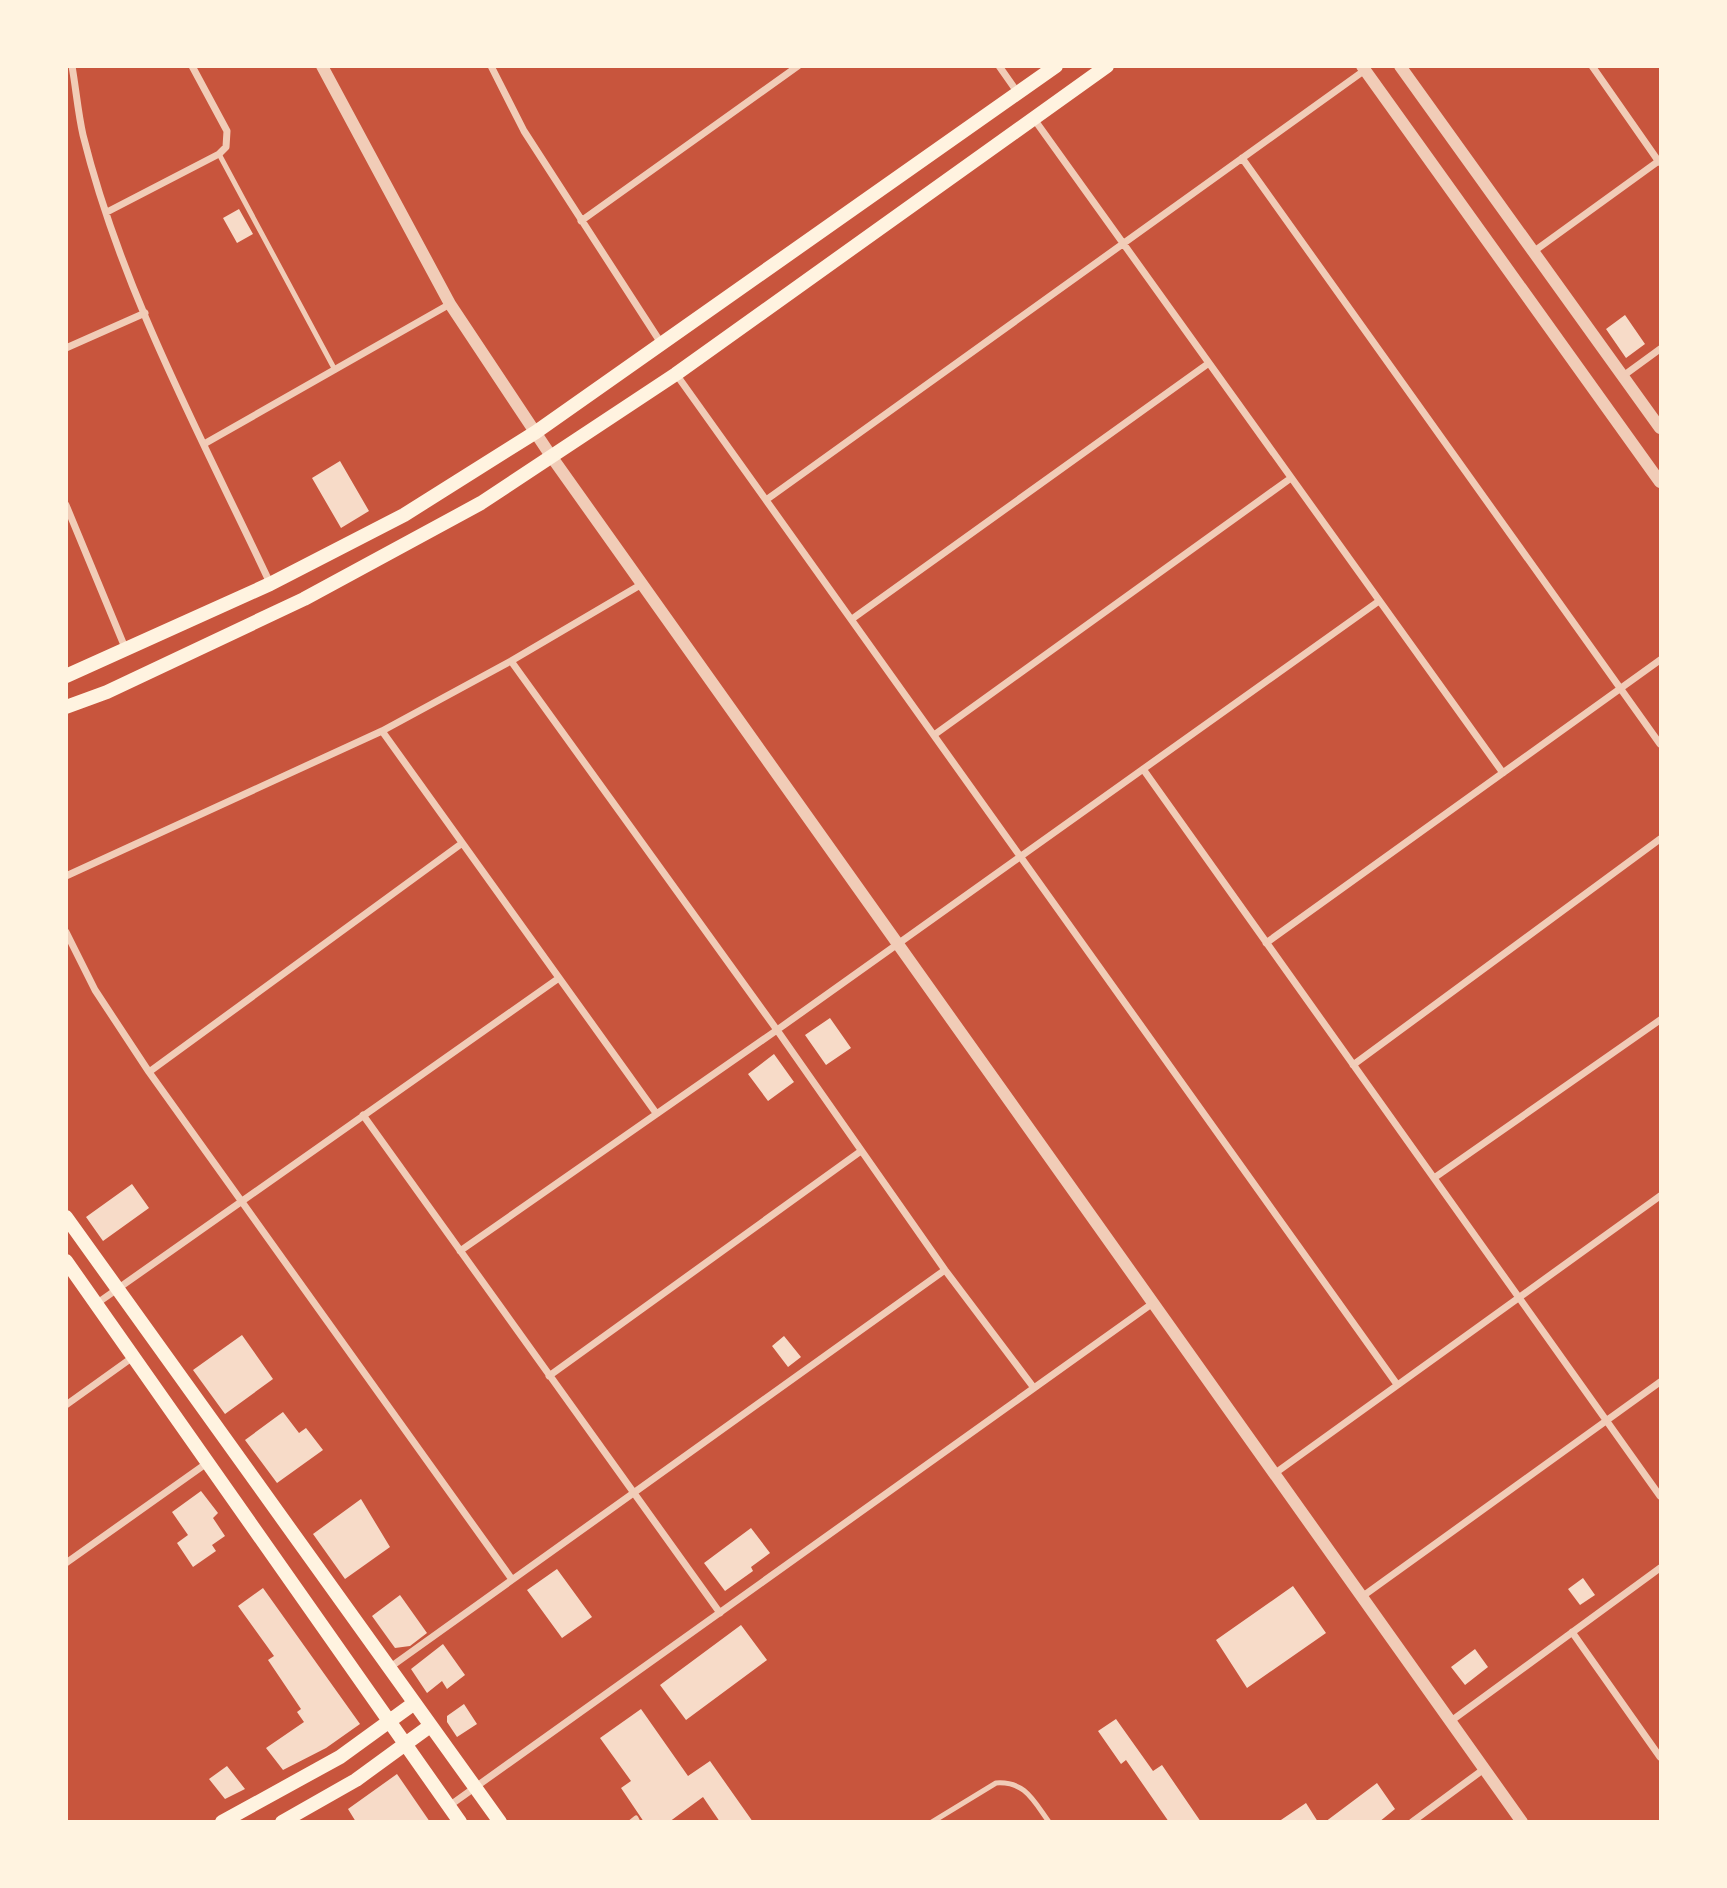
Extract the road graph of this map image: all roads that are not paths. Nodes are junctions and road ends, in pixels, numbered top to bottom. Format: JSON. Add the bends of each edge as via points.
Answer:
{"nodes":[{"id":1,"x":72,"y":66,"type":"edge"},
{"id":2,"x":192,"y":66,"type":"edge"},
{"id":3,"x":322,"y":66,"type":"edge"},
{"id":4,"x":491,"y":66,"type":"edge"},
{"id":5,"x":798,"y":66,"type":"edge"},
{"id":6,"x":999,"y":66,"type":"edge"},
{"id":7,"x":1056,"y":66,"type":"edge"},
{"id":8,"x":1107,"y":66,"type":"edge"},
{"id":9,"x":1400,"y":66,"type":"edge"},
{"id":10,"x":1591,"y":66,"type":"edge"},
{"id":11,"x":1364,"y":68,"type":"edge"},
{"id":12,"x":1018,"y":93,"type":"junction"},
{"id":13,"x":1034,"y":119,"type":"junction"},
{"id":14,"x":219,"y":154,"type":"junction"},
{"id":15,"x":1242,"y":158,"type":"junction"},
{"id":16,"x":1660,"y":161,"type":"edge"},
{"id":17,"x":107,"y":212,"type":"junction"},
{"id":18,"x":581,"y":221,"type":"junction"},
{"id":19,"x":1122,"y":242,"type":"junction"},
{"id":20,"x":1533,"y":252,"type":"junction"},
{"id":21,"x":450,"y":304,"type":"junction"},
{"id":22,"x":145,"y":313,"type":"junction"},
{"id":23,"x":662,"y":344,"type":"junction"},
{"id":24,"x":66,"y":348,"type":"edge"},
{"id":25,"x":1661,"y":349,"type":"edge"},
{"id":26,"x":1209,"y":363,"type":"junction"},
{"id":27,"x":335,"y":370,"type":"junction"},
{"id":28,"x":676,"y":374,"type":"junction"},
{"id":29,"x":1623,"y":376,"type":"junction"},
{"id":30,"x":1661,"y":428,"type":"edge"},
{"id":31,"x":536,"y":432,"type":"junction"},
{"id":32,"x":204,"y":444,"type":"junction"},
{"id":33,"x":551,"y":456,"type":"junction"},
{"id":34,"x":1291,"y":478,"type":"junction"},
{"id":35,"x":1661,"y":481,"type":"edge"},
{"id":36,"x":766,"y":500,"type":"junction"},
{"id":37,"x":67,"y":505,"type":"edge"},
{"id":38,"x":270,"y":584,"type":"junction"},
{"id":39,"x":642,"y":584,"type":"junction"},
{"id":40,"x":1379,"y":601,"type":"junction"},
{"id":41,"x":852,"y":619,"type":"junction"},
{"id":42,"x":126,"y":650,"type":"junction"},
{"id":43,"x":1661,"y":660,"type":"edge"},
{"id":44,"x":511,"y":661,"type":"junction"},
{"id":45,"x":66,"y":676,"type":"edge"},
{"id":46,"x":1621,"y":688,"type":"junction"},
{"id":47,"x":66,"y":707,"type":"edge"},
{"id":48,"x":382,"y":731,"type":"junction"},
{"id":49,"x":934,"y":735,"type":"junction"},
{"id":50,"x":1661,"y":744,"type":"edge"},
{"id":51,"x":1143,"y":769,"type":"junction"},
{"id":52,"x":1503,"y":773,"type":"junction"},
{"id":53,"x":1661,"y":839,"type":"edge"},
{"id":54,"x":461,"y":844,"type":"junction"},
{"id":55,"x":1020,"y":856,"type":"junction"},
{"id":56,"x":66,"y":876,"type":"edge"},
{"id":57,"x":66,"y":932,"type":"edge"},
{"id":58,"x":1266,"y":943,"type":"junction"},
{"id":59,"x":898,"y":944,"type":"junction"},
{"id":60,"x":559,"y":978,"type":"junction"},
{"id":61,"x":1661,"y":1020,"type":"edge"},
{"id":62,"x":778,"y":1030,"type":"junction"},
{"id":63,"x":1353,"y":1065,"type":"junction"},
{"id":64,"x":149,"y":1072,"type":"junction"},
{"id":65,"x":656,"y":1113,"type":"junction"},
{"id":66,"x":363,"y":1115,"type":"junction"},
{"id":67,"x":861,"y":1151,"type":"junction"},
{"id":68,"x":1434,"y":1178,"type":"junction"},
{"id":69,"x":1661,"y":1196,"type":"edge"},
{"id":70,"x":241,"y":1202,"type":"junction"},
{"id":71,"x":66,"y":1217,"type":"edge"},
{"id":72,"x":460,"y":1251,"type":"junction"},
{"id":73,"x":66,"y":1261,"type":"edge"},
{"id":74,"x":945,"y":1270,"type":"junction"},
{"id":75,"x":118,"y":1288,"type":"junction"},
{"id":76,"x":1518,"y":1296,"type":"junction"},
{"id":77,"x":1153,"y":1303,"type":"junction"},
{"id":78,"x":96,"y":1304,"type":"junction"},
{"id":79,"x":132,"y":1357,"type":"junction"},
{"id":80,"x":549,"y":1376,"type":"junction"},
{"id":81,"x":1661,"y":1382,"type":"edge"},
{"id":82,"x":1396,"y":1383,"type":"junction"},
{"id":83,"x":1034,"y":1388,"type":"junction"},
{"id":84,"x":66,"y":1405,"type":"edge"},
{"id":85,"x":1607,"y":1420,"type":"junction"},
{"id":86,"x":207,"y":1464,"type":"junction"},
{"id":87,"x":1274,"y":1474,"type":"junction"},
{"id":88,"x":633,"y":1492,"type":"junction"},
{"id":89,"x":1661,"y":1496,"type":"edge"},
{"id":90,"x":66,"y":1563,"type":"edge"},
{"id":91,"x":1661,"y":1567,"type":"edge"},
{"id":92,"x":511,"y":1578,"type":"junction"},
{"id":93,"x":1363,"y":1596,"type":"junction"},
{"id":94,"x":720,"y":1613,"type":"junction"},
{"id":95,"x":1572,"y":1632,"type":"junction"},
{"id":96,"x":389,"y":1668,"type":"junction"},
{"id":97,"x":413,"y":1704,"type":"junction"},
{"id":98,"x":390,"y":1721,"type":"junction"},
{"id":99,"x":1451,"y":1721,"type":"junction"},
{"id":100,"x":430,"y":1726,"type":"junction"},
{"id":101,"x":406,"y":1744,"type":"junction"},
{"id":102,"x":1661,"y":1757,"type":"edge"},
{"id":103,"x":1485,"y":1769,"type":"junction"},
{"id":104,"x":475,"y":1788,"type":"junction"},
{"id":105,"x":449,"y":1806,"type":"junction"},
{"id":106,"x":222,"y":1822,"type":"edge"},
{"id":107,"x":282,"y":1822,"type":"edge"},
{"id":108,"x":460,"y":1822,"type":"edge"},
{"id":109,"x":500,"y":1822,"type":"edge"},
{"id":110,"x":631,"y":1822,"type":"edge"},
{"id":111,"x":638,"y":1822,"type":"edge"},
{"id":112,"x":932,"y":1822,"type":"edge"},
{"id":113,"x":1049,"y":1822,"type":"edge"},
{"id":114,"x":1412,"y":1822,"type":"edge"},
{"id":115,"x":1522,"y":1822,"type":"edge"}],
"edges":[{"from":1,"to":17,"type":"street","via":[[83,134]]},
{"from":2,"to":14,"type":"street","via":[[227,131],[227,144]]},
{"from":3,"to":21,"type":"street"},
{"from":4,"to":18,"type":"street","via":[[524,131]]},
{"from":5,"to":18,"type":"street"},
{"from":6,"to":12,"type":"street"},
{"from":7,"to":12,"type":"main road"},
{"from":8,"to":13,"type":"main road"},
{"from":9,"to":20,"type":"street"},
{"from":10,"to":16,"type":"street"},
{"from":11,"to":15,"type":"street"},
{"from":11,"to":35,"type":"street"},
{"from":12,"to":23,"type":"main road"},
{"from":13,"to":19,"type":"street"},
{"from":13,"to":28,"type":"main road"},
{"from":14,"to":17,"type":"street"},
{"from":14,"to":27,"type":"lane"},
{"from":15,"to":19,"type":"street"},
{"from":15,"to":46,"type":"street"},
{"from":16,"to":20,"type":"street"},
{"from":17,"to":22,"type":"street"},
{"from":18,"to":23,"type":"street"},
{"from":19,"to":26,"type":"street"},
{"from":19,"to":36,"type":"street"},
{"from":20,"to":29,"type":"street"},
{"from":21,"to":27,"type":"street"},
{"from":21,"to":31,"type":"street"},
{"from":22,"to":24,"type":"street"},
{"from":22,"to":32,"type":"street"},
{"from":23,"to":31,"type":"main road"},
{"from":25,"to":29,"type":"street"},
{"from":26,"to":34,"type":"street"},
{"from":26,"to":41,"type":"street"},
{"from":27,"to":32,"type":"street"},
{"from":28,"to":33,"type":"main road"},
{"from":28,"to":36,"type":"street"},
{"from":29,"to":30,"type":"street"},
{"from":31,"to":33,"type":"street"},
{"from":31,"to":38,"type":"main road","via":[[404,515]]},
{"from":32,"to":38,"type":"street"},
{"from":33,"to":39,"type":"street"},
{"from":33,"to":47,"type":"main road","via":[[481,503],[304,599]]},
{"from":34,"to":40,"type":"street"},
{"from":34,"to":49,"type":"street"},
{"from":36,"to":41,"type":"street"},
{"from":37,"to":42,"type":"street"},
{"from":38,"to":42,"type":"main road"},
{"from":39,"to":44,"type":"street"},
{"from":39,"to":59,"type":"street"},
{"from":40,"to":51,"type":"street"},
{"from":40,"to":52,"type":"street"},
{"from":41,"to":49,"type":"street"},
{"from":42,"to":45,"type":"main road"},
{"from":43,"to":46,"type":"street"},
{"from":44,"to":48,"type":"street"},
{"from":44,"to":62,"type":"street"},
{"from":46,"to":50,"type":"street"},
{"from":46,"to":52,"type":"street"},
{"from":48,"to":54,"type":"street"},
{"from":48,"to":56,"type":"street"},
{"from":49,"to":55,"type":"street"},
{"from":51,"to":55,"type":"street"},
{"from":51,"to":58,"type":"street"},
{"from":52,"to":58,"type":"street"},
{"from":53,"to":63,"type":"street"},
{"from":54,"to":60,"type":"street"},
{"from":54,"to":64,"type":"street"},
{"from":55,"to":59,"type":"street"},
{"from":55,"to":82,"type":"street"},
{"from":57,"to":64,"type":"street","via":[[95,990]]},
{"from":58,"to":63,"type":"street"},
{"from":59,"to":62,"type":"street"},
{"from":59,"to":77,"type":"street"},
{"from":60,"to":65,"type":"street"},
{"from":60,"to":66,"type":"street"},
{"from":61,"to":68,"type":"street"},
{"from":62,"to":65,"type":"street"},
{"from":62,"to":67,"type":"street"},
{"from":63,"to":68,"type":"street"},
{"from":64,"to":70,"type":"street"},
{"from":65,"to":72,"type":"street"},
{"from":66,"to":70,"type":"street"},
{"from":66,"to":72,"type":"street"},
{"from":67,"to":74,"type":"street"},
{"from":67,"to":80,"type":"street"},
{"from":68,"to":76,"type":"street"},
{"from":69,"to":76,"type":"street"},
{"from":70,"to":75,"type":"street"},
{"from":70,"to":92,"type":"street"},
{"from":71,"to":75,"type":"main road"},
{"from":72,"to":80,"type":"street"},
{"from":73,"to":78,"type":"main road"},
{"from":74,"to":83,"type":"street"},
{"from":74,"to":88,"type":"street"},
{"from":75,"to":78,"type":"street"},
{"from":75,"to":96,"type":"main road"},
{"from":76,"to":82,"type":"street"},
{"from":76,"to":85,"type":"street"},
{"from":77,"to":83,"type":"street"},
{"from":77,"to":87,"type":"street"},
{"from":78,"to":79,"type":"main road"},
{"from":79,"to":84,"type":"street"},
{"from":79,"to":86,"type":"main road"},
{"from":80,"to":88,"type":"street"},
{"from":81,"to":85,"type":"street"},
{"from":82,"to":87,"type":"street"},
{"from":83,"to":94,"type":"street"},
{"from":85,"to":89,"type":"street"},
{"from":85,"to":93,"type":"street"},
{"from":86,"to":90,"type":"street"},
{"from":86,"to":98,"type":"main road"},
{"from":87,"to":93,"type":"street"},
{"from":88,"to":92,"type":"street"},
{"from":88,"to":94,"type":"street"},
{"from":91,"to":95,"type":"street"},
{"from":92,"to":96,"type":"street"},
{"from":93,"to":99,"type":"street"},
{"from":94,"to":104,"type":"street"},
{"from":95,"to":99,"type":"street"},
{"from":95,"to":102,"type":"street"},
{"from":96,"to":97,"type":"main road"},
{"from":97,"to":98,"type":"main road"},
{"from":97,"to":100,"type":"main road"},
{"from":98,"to":101,"type":"main road"},
{"from":98,"to":106,"type":"main road","via":[[340,1757]]},
{"from":99,"to":103,"type":"street"},
{"from":100,"to":101,"type":"main road"},
{"from":100,"to":104,"type":"main road"},
{"from":101,"to":105,"type":"main road"},
{"from":101,"to":107,"type":"main road","via":[[356,1780]]},
{"from":103,"to":114,"type":"street"},
{"from":103,"to":115,"type":"street"},
{"from":104,"to":105,"type":"street"},
{"from":104,"to":109,"type":"main road"},
{"from":105,"to":108,"type":"main road"},
{"from":110,"to":111,"type":"lane","via":[[636,1818]]},
{"from":112,"to":113,"type":"lane","via":[[996,1783],[1006,1782],[1023,1787]]}]}
